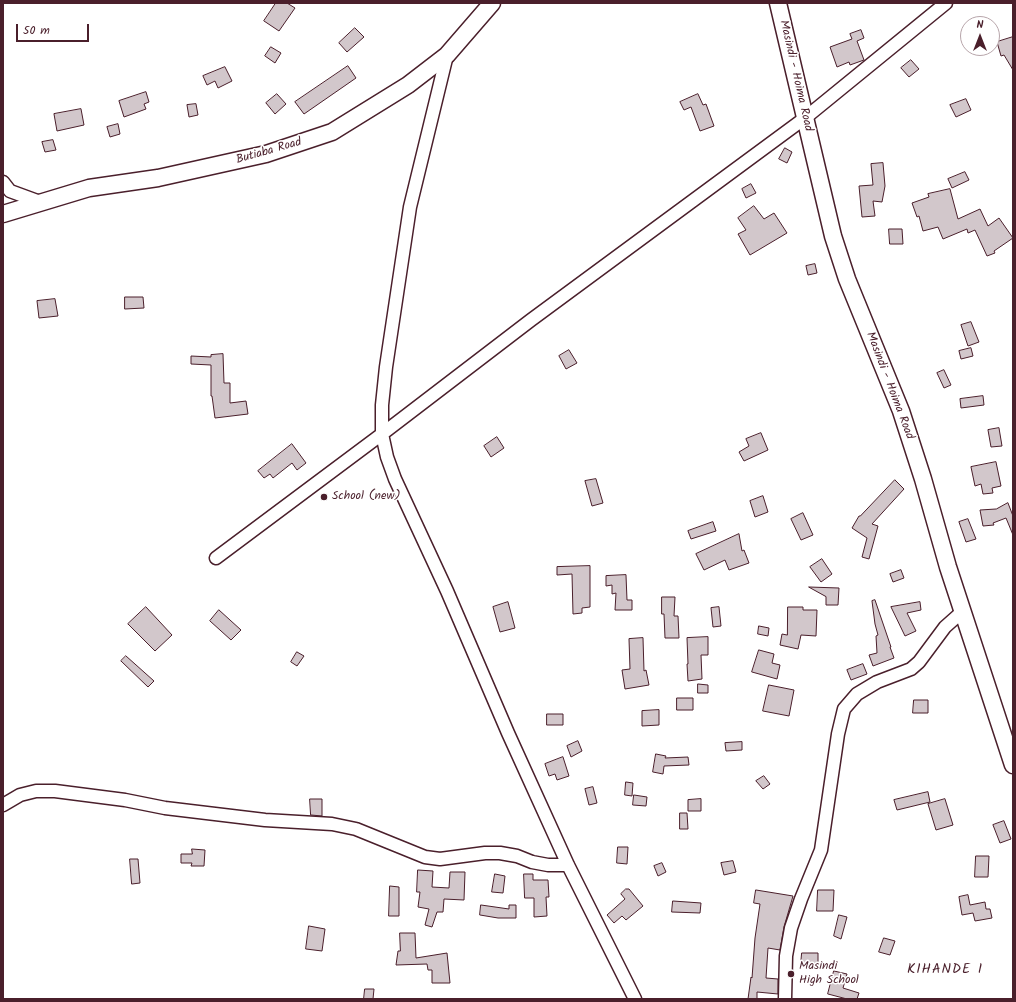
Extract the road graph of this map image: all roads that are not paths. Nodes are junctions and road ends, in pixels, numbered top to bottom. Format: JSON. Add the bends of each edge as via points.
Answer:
{"nodes":[{"id":1,"x":492,"y":3,"type":"edge"},
{"id":2,"x":778,"y":3,"type":"edge"},
{"id":3,"x":946,"y":3,"type":"edge"},
{"id":4,"x":447,"y":55,"type":"junction"},
{"id":5,"x":805,"y":118,"type":"junction"},
{"id":6,"x":3,"y":182,"type":"edge"},
{"id":7,"x":40,"y":202,"type":"junction"},
{"id":8,"x":3,"y":214,"type":"edge"},
{"id":9,"x":382,"y":434,"type":"junction"},
{"id":10,"x":216,"y":558,"type":"dead end"},
{"id":11,"x":963,"y":611,"type":"junction"},
{"id":12,"x":1013,"y":765,"type":"edge"},
{"id":13,"x":3,"y":804,"type":"edge"},
{"id":14,"x":568,"y":865,"type":"junction"},
{"id":15,"x":635,"y":999,"type":"edge"},
{"id":16,"x":785,"y":999,"type":"edge"}],
"edges":[{"from":1,"to":4,"type":"main road","name":"Butiaba Road"},
{"from":2,"to":5,"type":"main road","name":"Masindi - Hoima Road"},
{"from":3,"to":5,"type":"street"},
{"from":4,"to":7,"type":"main road","name":"Butiaba Road","via":[[408,85],[332,132],[266,154],[216,166],[89,188]]},
{"from":4,"to":9,"type":"street","via":[[410,207],[386,367]]},
{"from":5,"to":9,"type":"street","via":[[531,320]]},
{"from":5,"to":11,"type":"main road","name":"Masindi - Hoima Road","via":[[833,236],[847,279],[901,411]]},
{"from":6,"to":7,"type":"street","via":[[10,191]]},
{"from":7,"to":8,"type":"main road","name":"Butiaba Road"},
{"from":9,"to":10,"type":"street"},
{"from":9,"to":14,"type":"street","via":[[395,479]]},
{"from":11,"to":12,"type":"main road","name":"Masindi - Hoima Road"},
{"from":11,"to":16,"type":"street","via":[[911,669],[877,682],[857,694],[844,709],[821,850],[791,928],[786,956]]},
{"from":13,"to":14,"type":"street","via":[[20,795],[36,791],[55,791],[196,812],[332,824],[356,829],[425,857],[440,859],[500,853],[548,865]]},
{"from":14,"to":15,"type":"street"}]}
